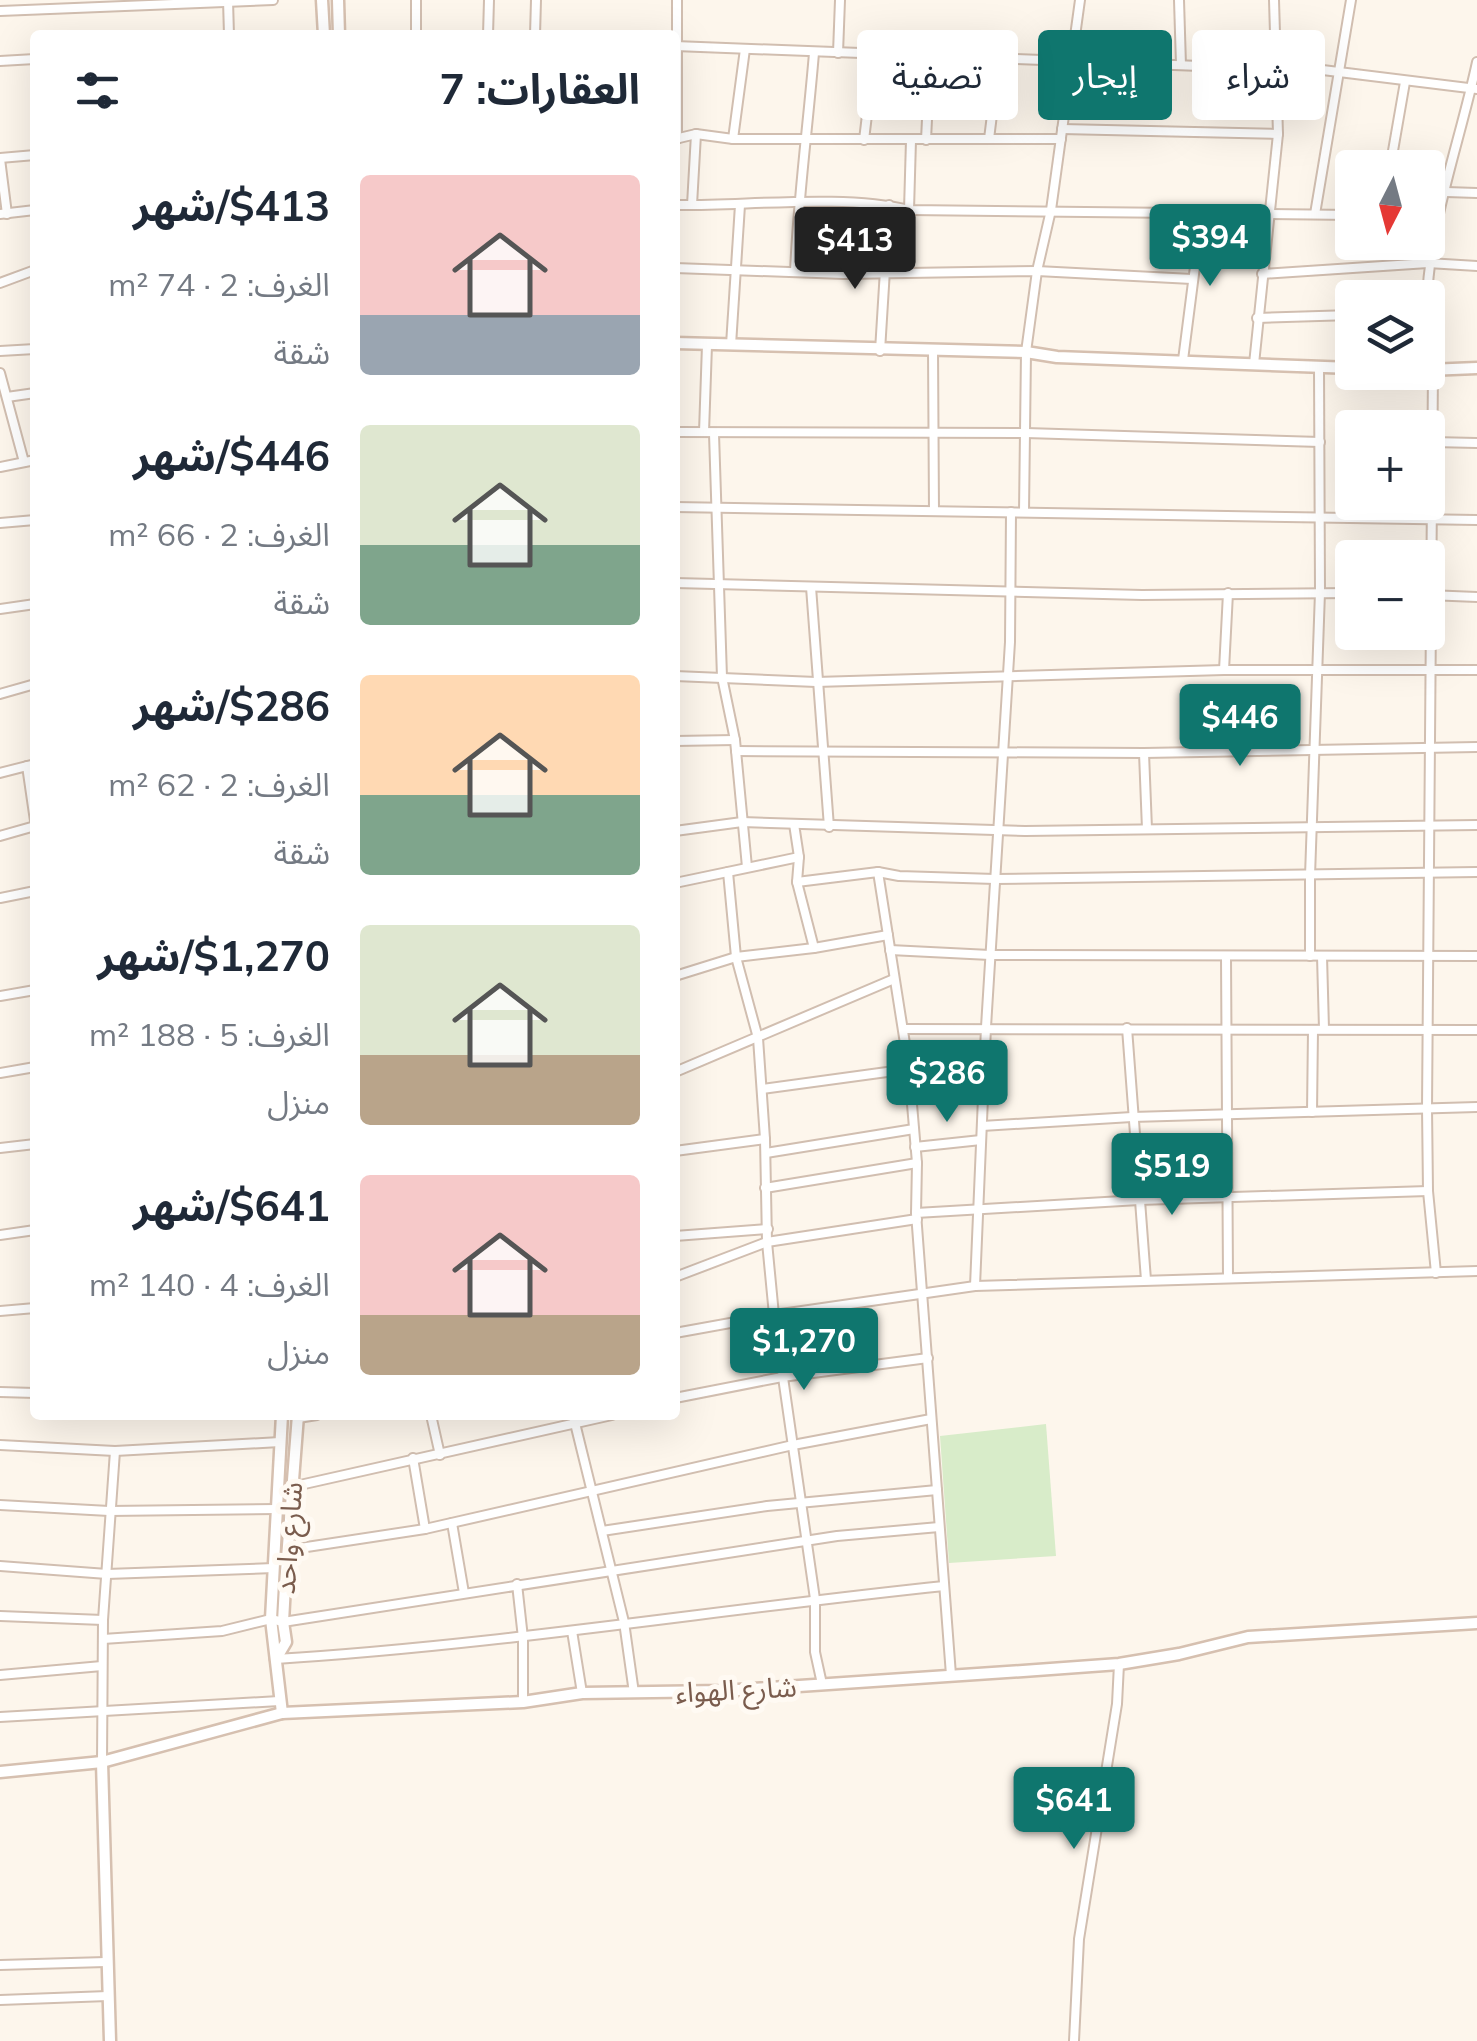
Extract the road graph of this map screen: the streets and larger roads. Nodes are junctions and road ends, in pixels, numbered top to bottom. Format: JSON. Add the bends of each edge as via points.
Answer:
{"nodes":[{"id":1,"x":274,"y":0,"type":"edge"},
{"id":2,"x":322,"y":0,"type":"edge"},
{"id":3,"x":338,"y":0,"type":"edge"},
{"id":4,"x":416,"y":0,"type":"edge"},
{"id":5,"x":489,"y":0,"type":"edge"},
{"id":6,"x":536,"y":0,"type":"edge"},
{"id":7,"x":677,"y":0,"type":"edge"},
{"id":8,"x":840,"y":0,"type":"edge"},
{"id":9,"x":1080,"y":0,"type":"edge"},
{"id":10,"x":1179,"y":0,"type":"edge"},
{"id":11,"x":1274,"y":0,"type":"edge"},
{"id":12,"x":1352,"y":0,"type":"edge"},
{"id":13,"x":126,"y":2,"type":"edge"},
{"id":14,"x":228,"y":2,"type":"edge"},
{"id":15,"x":0,"y":11,"type":"edge"},
{"id":16,"x":229,"y":30,"type":"edge"},
{"id":17,"x":324,"y":30,"type":"edge"},
{"id":18,"x":339,"y":30,"type":"edge"},
{"id":19,"x":416,"y":30,"type":"edge"},
{"id":20,"x":488,"y":30,"type":"edge"},
{"id":21,"x":534,"y":30,"type":"edge"},
{"id":22,"x":676,"y":30,"type":"edge"},
{"id":23,"x":1076,"y":30,"type":"edge"},
{"id":24,"x":1274,"y":30,"type":"edge"},
{"id":25,"x":680,"y":46,"type":"edge"},
{"id":26,"x":745,"y":49,"type":"junction"},
{"id":27,"x":814,"y":53,"type":"junction"},
{"id":28,"x":838,"y":53,"type":"junction"},
{"id":29,"x":857,"y":55,"type":"edge"},
{"id":30,"x":30,"y":59,"type":"edge"},
{"id":31,"x":0,"y":61,"type":"edge"},
{"id":32,"x":1477,"y":62,"type":"edge"},
{"id":33,"x":1172,"y":65,"type":"edge"},
{"id":34,"x":1180,"y":65,"type":"junction"},
{"id":35,"x":1192,"y":65,"type":"edge"},
{"id":36,"x":1325,"y":70,"type":"edge"},
{"id":37,"x":1339,"y":72,"type":"junction"},
{"id":38,"x":1406,"y":82,"type":"junction"},
{"id":39,"x":1474,"y":89,"type":"edge"},
{"id":40,"x":866,"y":120,"type":"edge"},
{"id":41,"x":927,"y":120,"type":"edge"},
{"id":42,"x":991,"y":120,"type":"edge"},
{"id":43,"x":1064,"y":120,"type":"edge"},
{"id":44,"x":1277,"y":120,"type":"edge"},
{"id":45,"x":696,"y":134,"type":"junction"},
{"id":46,"x":1062,"y":134,"type":"junction"},
{"id":47,"x":1278,"y":134,"type":"junction"},
{"id":48,"x":680,"y":138,"type":"edge"},
{"id":49,"x":733,"y":139,"type":"junction"},
{"id":50,"x":808,"y":139,"type":"junction"},
{"id":51,"x":989,"y":139,"type":"junction"},
{"id":52,"x":864,"y":140,"type":"junction"},
{"id":53,"x":911,"y":140,"type":"junction"},
{"id":54,"x":926,"y":140,"type":"junction"},
{"id":55,"x":1393,"y":150,"type":"edge"},
{"id":56,"x":30,"y":155,"type":"edge"},
{"id":57,"x":0,"y":158,"type":"edge"},
{"id":58,"x":1446,"y":192,"type":"joint"},
{"id":59,"x":1477,"y":193,"type":"edge"},
{"id":60,"x":798,"y":203,"type":"junction"},
{"id":61,"x":680,"y":205,"type":"edge"},
{"id":62,"x":692,"y":205,"type":"junction"},
{"id":63,"x":740,"y":205,"type":"junction"},
{"id":64,"x":889,"y":205,"type":"junction"},
{"id":65,"x":909,"y":210,"type":"junction"},
{"id":66,"x":1051,"y":210,"type":"junction"},
{"id":67,"x":30,"y":211,"type":"edge"},
{"id":68,"x":1202,"y":212,"type":"junction"},
{"id":69,"x":1267,"y":213,"type":"junction"},
{"id":70,"x":3,"y":214,"type":"edge"},
{"id":71,"x":1315,"y":214,"type":"junction"},
{"id":72,"x":1335,"y":215,"type":"edge"},
{"id":73,"x":1428,"y":260,"type":"edge"},
{"id":74,"x":1428,"y":264,"type":"junction"},
{"id":75,"x":1477,"y":266,"type":"edge"},
{"id":76,"x":680,"y":268,"type":"edge"},
{"id":77,"x":734,"y":271,"type":"junction"},
{"id":78,"x":1036,"y":271,"type":"junction"},
{"id":79,"x":30,"y":272,"type":"edge"},
{"id":80,"x":794,"y":272,"type":"junction"},
{"id":81,"x":885,"y":273,"type":"junction"},
{"id":82,"x":1262,"y":274,"type":"junction"},
{"id":83,"x":1192,"y":279,"type":"junction"},
{"id":84,"x":1428,"y":280,"type":"edge"},
{"id":85,"x":0,"y":283,"type":"edge"},
{"id":86,"x":1335,"y":316,"type":"edge"},
{"id":87,"x":1257,"y":318,"type":"junction"},
{"id":88,"x":680,"y":343,"type":"edge"},
{"id":89,"x":707,"y":345,"type":"junction"},
{"id":90,"x":731,"y":345,"type":"junction"},
{"id":91,"x":30,"y":349,"type":"edge"},
{"id":92,"x":0,"y":350,"type":"edge"},
{"id":93,"x":880,"y":350,"type":"junction"},
{"id":94,"x":932,"y":350,"type":"junction"},
{"id":95,"x":1026,"y":352,"type":"junction"},
{"id":96,"x":1182,"y":360,"type":"junction"},
{"id":97,"x":1254,"y":364,"type":"junction"},
{"id":98,"x":1319,"y":367,"type":"junction"},
{"id":99,"x":1335,"y":367,"type":"edge"},
{"id":100,"x":1477,"y":368,"type":"edge"},
{"id":101,"x":1445,"y":369,"type":"edge"},
{"id":102,"x":0,"y":373,"type":"edge"},
{"id":103,"x":30,"y":395,"type":"edge"},
{"id":104,"x":7,"y":397,"type":"junction"},
{"id":105,"x":680,"y":432,"type":"edge"},
{"id":106,"x":932,"y":432,"type":"junction"},
{"id":107,"x":709,"y":433,"type":"junction"},
{"id":108,"x":1026,"y":433,"type":"junction"},
{"id":109,"x":1320,"y":442,"type":"junction"},
{"id":110,"x":1445,"y":442,"type":"edge"},
{"id":111,"x":1477,"y":442,"type":"edge"},
{"id":112,"x":30,"y":461,"type":"edge"},
{"id":113,"x":24,"y":462,"type":"junction"},
{"id":114,"x":0,"y":467,"type":"edge"},
{"id":115,"x":680,"y":507,"type":"edge"},
{"id":116,"x":715,"y":507,"type":"junction"},
{"id":117,"x":934,"y":511,"type":"junction"},
{"id":118,"x":1011,"y":512,"type":"junction"},
{"id":119,"x":1024,"y":512,"type":"junction"},
{"id":120,"x":1321,"y":516,"type":"junction"},
{"id":121,"x":1335,"y":516,"type":"edge"},
{"id":122,"x":1445,"y":519,"type":"edge"},
{"id":123,"x":30,"y":520,"type":"edge"},
{"id":124,"x":1477,"y":520,"type":"edge"},
{"id":125,"x":0,"y":523,"type":"edge"},
{"id":126,"x":680,"y":582,"type":"edge"},
{"id":127,"x":720,"y":582,"type":"junction"},
{"id":128,"x":810,"y":587,"type":"junction"},
{"id":129,"x":1320,"y":592,"type":"junction"},
{"id":130,"x":1335,"y":592,"type":"edge"},
{"id":131,"x":1010,"y":593,"type":"junction"},
{"id":132,"x":1228,"y":594,"type":"junction"},
{"id":133,"x":1445,"y":596,"type":"edge"},
{"id":134,"x":1477,"y":598,"type":"edge"},
{"id":135,"x":30,"y":605,"type":"edge"},
{"id":136,"x":0,"y":610,"type":"edge"},
{"id":137,"x":1431,"y":650,"type":"edge"},
{"id":138,"x":1316,"y":668,"type":"junction"},
{"id":139,"x":1224,"y":670,"type":"junction"},
{"id":140,"x":1432,"y":670,"type":"junction"},
{"id":141,"x":1477,"y":670,"type":"edge"},
{"id":142,"x":680,"y":676,"type":"edge"},
{"id":143,"x":1008,"y":676,"type":"junction"},
{"id":144,"x":722,"y":677,"type":"junction"},
{"id":145,"x":816,"y":682,"type":"junction"},
{"id":146,"x":30,"y":685,"type":"edge"},
{"id":147,"x":0,"y":694,"type":"edge"},
{"id":148,"x":736,"y":740,"type":"junction"},
{"id":149,"x":680,"y":741,"type":"edge"},
{"id":150,"x":1431,"y":747,"type":"junction"},
{"id":151,"x":1477,"y":747,"type":"edge"},
{"id":152,"x":1315,"y":748,"type":"junction"},
{"id":153,"x":736,"y":751,"type":"junction"},
{"id":154,"x":822,"y":753,"type":"junction"},
{"id":155,"x":1144,"y":753,"type":"junction"},
{"id":156,"x":1004,"y":754,"type":"junction"},
{"id":157,"x":30,"y":765,"type":"edge"},
{"id":158,"x":0,"y":773,"type":"edge"},
{"id":159,"x":742,"y":822,"type":"junction"},
{"id":160,"x":794,"y":824,"type":"junction"},
{"id":161,"x":1477,"y":825,"type":"edge"},
{"id":162,"x":30,"y":826,"type":"edge"},
{"id":163,"x":1432,"y":826,"type":"junction"},
{"id":164,"x":828,"y":827,"type":"junction"},
{"id":165,"x":1312,"y":828,"type":"junction"},
{"id":166,"x":1146,"y":829,"type":"junction"},
{"id":167,"x":680,"y":830,"type":"edge"},
{"id":168,"x":998,"y":831,"type":"junction"},
{"id":169,"x":0,"y":836,"type":"edge"},
{"id":170,"x":798,"y":857,"type":"junction"},
{"id":171,"x":747,"y":868,"type":"junction"},
{"id":172,"x":728,"y":872,"type":"junction"},
{"id":173,"x":878,"y":872,"type":"junction"},
{"id":174,"x":1477,"y":872,"type":"edge"},
{"id":175,"x":1431,"y":874,"type":"junction"},
{"id":176,"x":1310,"y":876,"type":"junction"},
{"id":177,"x":995,"y":879,"type":"junction"},
{"id":178,"x":680,"y":882,"type":"edge"},
{"id":179,"x":797,"y":882,"type":"junction"},
{"id":180,"x":30,"y":892,"type":"edge"},
{"id":181,"x":0,"y":898,"type":"edge"},
{"id":182,"x":888,"y":935,"type":"junction"},
{"id":183,"x":814,"y":948,"type":"junction"},
{"id":184,"x":890,"y":950,"type":"junction"},
{"id":185,"x":990,"y":955,"type":"junction"},
{"id":186,"x":1310,"y":956,"type":"junction"},
{"id":187,"x":1322,"y":956,"type":"junction"},
{"id":188,"x":1430,"y":956,"type":"junction"},
{"id":189,"x":1477,"y":956,"type":"edge"},
{"id":190,"x":736,"y":957,"type":"junction"},
{"id":191,"x":1226,"y":957,"type":"junction"},
{"id":192,"x":680,"y":974,"type":"edge"},
{"id":193,"x":894,"y":978,"type":"junction"},
{"id":194,"x":30,"y":991,"type":"edge"},
{"id":195,"x":0,"y":996,"type":"edge"},
{"id":196,"x":986,"y":1027,"type":"junction"},
{"id":197,"x":1127,"y":1028,"type":"junction"},
{"id":198,"x":1226,"y":1028,"type":"junction"},
{"id":199,"x":903,"y":1029,"type":"junction"},
{"id":200,"x":1429,"y":1029,"type":"junction"},
{"id":201,"x":1313,"y":1030,"type":"junction"},
{"id":202,"x":1324,"y":1030,"type":"junction"},
{"id":203,"x":1477,"y":1030,"type":"edge"},
{"id":204,"x":758,"y":1038,"type":"junction"},
{"id":205,"x":30,"y":1068,"type":"edge"},
{"id":206,"x":680,"y":1070,"type":"edge"},
{"id":207,"x":909,"y":1070,"type":"junction"},
{"id":208,"x":0,"y":1073,"type":"edge"},
{"id":209,"x":762,"y":1089,"type":"junction"},
{"id":210,"x":1477,"y":1107,"type":"edge"},
{"id":211,"x":1427,"y":1108,"type":"junction"},
{"id":212,"x":1312,"y":1112,"type":"junction"},
{"id":213,"x":1226,"y":1114,"type":"junction"},
{"id":214,"x":1132,"y":1117,"type":"junction"},
{"id":215,"x":982,"y":1126,"type":"junction"},
{"id":216,"x":914,"y":1129,"type":"junction"},
{"id":217,"x":766,"y":1139,"type":"junction"},
{"id":218,"x":982,"y":1140,"type":"junction"},
{"id":219,"x":30,"y":1145,"type":"edge"},
{"id":220,"x":916,"y":1146,"type":"junction"},
{"id":221,"x":0,"y":1148,"type":"edge"},
{"id":222,"x":680,"y":1150,"type":"edge"},
{"id":223,"x":766,"y":1152,"type":"junction"},
{"id":224,"x":917,"y":1164,"type":"junction"},
{"id":225,"x":765,"y":1188,"type":"junction"},
{"id":226,"x":1428,"y":1191,"type":"junction"},
{"id":227,"x":1227,"y":1198,"type":"junction"},
{"id":228,"x":1140,"y":1200,"type":"junction"},
{"id":229,"x":979,"y":1212,"type":"junction"},
{"id":230,"x":916,"y":1216,"type":"junction"},
{"id":231,"x":768,"y":1229,"type":"junction"},
{"id":232,"x":30,"y":1231,"type":"edge"},
{"id":233,"x":0,"y":1235,"type":"edge"},
{"id":234,"x":680,"y":1236,"type":"edge"},
{"id":235,"x":767,"y":1242,"type":"junction"},
{"id":236,"x":1477,"y":1271,"type":"edge"},
{"id":237,"x":1436,"y":1274,"type":"junction"},
{"id":238,"x":680,"y":1275,"type":"edge"},
{"id":239,"x":1228,"y":1277,"type":"junction"},
{"id":240,"x":1146,"y":1280,"type":"junction"},
{"id":241,"x":975,"y":1286,"type":"junction"},
{"id":242,"x":922,"y":1292,"type":"junction"},
{"id":243,"x":30,"y":1308,"type":"edge"},
{"id":244,"x":0,"y":1311,"type":"edge"},
{"id":245,"x":774,"y":1315,"type":"junction"},
{"id":246,"x":680,"y":1333,"type":"edge"},
{"id":247,"x":928,"y":1358,"type":"junction"},
{"id":248,"x":782,"y":1378,"type":"junction"},
{"id":249,"x":0,"y":1392,"type":"edge"},
{"id":250,"x":30,"y":1394,"type":"edge"},
{"id":251,"x":680,"y":1397,"type":"edge"},
{"id":252,"x":932,"y":1419,"type":"junction"},
{"id":253,"x":282,"y":1420,"type":"edge"},
{"id":254,"x":298,"y":1420,"type":"edge"},
{"id":255,"x":433,"y":1420,"type":"edge"},
{"id":256,"x":574,"y":1420,"type":"edge"},
{"id":257,"x":280,"y":1442,"type":"junction"},
{"id":258,"x":0,"y":1445,"type":"edge"},
{"id":259,"x":793,"y":1446,"type":"junction"},
{"id":260,"x":115,"y":1451,"type":"junction"},
{"id":261,"x":440,"y":1455,"type":"junction"},
{"id":262,"x":414,"y":1458,"type":"junction"},
{"id":263,"x":291,"y":1487,"type":"junction"},
{"id":264,"x":937,"y":1490,"type":"junction"},
{"id":265,"x":594,"y":1493,"type":"junction"},
{"id":266,"x":801,"y":1503,"type":"junction"},
{"id":267,"x":0,"y":1505,"type":"edge"},
{"id":268,"x":278,"y":1509,"type":"junction"},
{"id":269,"x":109,"y":1511,"type":"junction"},
{"id":270,"x":452,"y":1523,"type":"junction"},
{"id":271,"x":939,"y":1527,"type":"junction"},
{"id":272,"x":425,"y":1529,"type":"junction"},
{"id":273,"x":602,"y":1532,"type":"junction"},
{"id":274,"x":805,"y":1544,"type":"junction"},
{"id":275,"x":287,"y":1550,"type":"junction"},
{"id":276,"x":0,"y":1566,"type":"edge"},
{"id":277,"x":274,"y":1568,"type":"junction"},
{"id":278,"x":611,"y":1571,"type":"junction"},
{"id":279,"x":107,"y":1574,"type":"junction"},
{"id":280,"x":517,"y":1584,"type":"junction"},
{"id":281,"x":944,"y":1586,"type":"junction"},
{"id":282,"x":464,"y":1593,"type":"junction"},
{"id":283,"x":816,"y":1599,"type":"junction"},
{"id":284,"x":0,"y":1616,"type":"edge"},
{"id":285,"x":103,"y":1620,"type":"junction"},
{"id":286,"x":277,"y":1621,"type":"junction"},
{"id":287,"x":624,"y":1622,"type":"junction"},
{"id":288,"x":1477,"y":1623,"type":"edge"},
{"id":289,"x":572,"y":1632,"type":"junction"},
{"id":290,"x":523,"y":1638,"type":"junction"},
{"id":291,"x":103,"y":1639,"type":"junction"},
{"id":292,"x":276,"y":1659,"type":"junction"},
{"id":293,"x":1119,"y":1664,"type":"junction"},
{"id":294,"x":102,"y":1666,"type":"junction"},
{"id":295,"x":0,"y":1675,"type":"edge"},
{"id":296,"x":952,"y":1676,"type":"junction"},
{"id":297,"x":822,"y":1684,"type":"junction"},
{"id":298,"x":634,"y":1693,"type":"junction"},
{"id":299,"x":582,"y":1694,"type":"junction"},
{"id":300,"x":523,"y":1702,"type":"junction"},
{"id":301,"x":280,"y":1707,"type":"junction"},
{"id":302,"x":102,"y":1712,"type":"junction"},
{"id":303,"x":0,"y":1717,"type":"edge"},
{"id":304,"x":102,"y":1762,"type":"junction"},
{"id":305,"x":0,"y":1772,"type":"edge"},
{"id":306,"x":106,"y":1962,"type":"junction"},
{"id":307,"x":0,"y":1965,"type":"edge"},
{"id":308,"x":108,"y":1996,"type":"junction"},
{"id":309,"x":0,"y":2000,"type":"edge"},
{"id":310,"x":110,"y":2041,"type":"edge"},
{"id":311,"x":1074,"y":2041,"type":"edge"}],
"edges":[{"from":1,"to":14,"type":"street"},
{"from":2,"to":17,"type":"street"},
{"from":3,"to":18,"type":"street"},
{"from":4,"to":19,"type":"street"},
{"from":5,"to":20,"type":"street"},
{"from":6,"to":21,"type":"street"},
{"from":7,"to":22,"type":"street"},
{"from":8,"to":28,"type":"street"},
{"from":9,"to":23,"type":"street"},
{"from":10,"to":34,"type":"street"},
{"from":11,"to":24,"type":"street"},
{"from":12,"to":37,"type":"street"},
{"from":13,"to":14,"type":"street"},
{"from":13,"to":15,"type":"street"},
{"from":14,"to":16,"type":"street"},
{"from":25,"to":26,"type":"street"},
{"from":26,"to":27,"type":"street"},
{"from":26,"to":49,"type":"street"},
{"from":27,"to":28,"type":"street"},
{"from":27,"to":50,"type":"street"},
{"from":28,"to":29,"type":"street"},
{"from":30,"to":31,"type":"street"},
{"from":32,"to":39,"type":"street"},
{"from":33,"to":34,"type":"street"},
{"from":34,"to":35,"type":"street"},
{"from":36,"to":37,"type":"street"},
{"from":37,"to":38,"type":"street"},
{"from":37,"to":71,"type":"street"},
{"from":38,"to":39,"type":"street"},
{"from":38,"to":55,"type":"street"},
{"from":39,"to":58,"type":"street"},
{"from":40,"to":52,"type":"street"},
{"from":41,"to":54,"type":"street"},
{"from":42,"to":51,"type":"street"},
{"from":43,"to":46,"type":"street"},
{"from":44,"to":47,"type":"street"},
{"from":45,"to":48,"type":"street"},
{"from":45,"to":49,"type":"street"},
{"from":45,"to":62,"type":"street"},
{"from":46,"to":47,"type":"street"},
{"from":46,"to":51,"type":"street"},
{"from":46,"to":66,"type":"street"},
{"from":47,"to":69,"type":"street"},
{"from":49,"to":50,"type":"street"},
{"from":50,"to":52,"type":"street"},
{"from":50,"to":60,"type":"street"},
{"from":51,"to":54,"type":"street"},
{"from":52,"to":53,"type":"street"},
{"from":53,"to":54,"type":"street"},
{"from":53,"to":65,"type":"street"},
{"from":56,"to":57,"type":"street"},
{"from":57,"to":70,"type":"street"},
{"from":58,"to":59,"type":"street"},
{"from":60,"to":63,"type":"street"},
{"from":60,"to":64,"type":"street"},
{"from":60,"to":80,"type":"street"},
{"from":61,"to":62,"type":"street"},
{"from":62,"to":63,"type":"street"},
{"from":63,"to":77,"type":"street"},
{"from":64,"to":65,"type":"street"},
{"from":64,"to":81,"type":"street"},
{"from":65,"to":66,"type":"street"},
{"from":66,"to":68,"type":"street"},
{"from":66,"to":78,"type":"street"},
{"from":67,"to":70,"type":"street"},
{"from":68,"to":69,"type":"street"},
{"from":68,"to":83,"type":"street"},
{"from":69,"to":71,"type":"street"},
{"from":69,"to":82,"type":"street"},
{"from":71,"to":72,"type":"street"},
{"from":73,"to":74,"type":"street"},
{"from":74,"to":75,"type":"street"},
{"from":74,"to":82,"type":"street"},
{"from":74,"to":84,"type":"street"},
{"from":76,"to":77,"type":"street"},
{"from":77,"to":80,"type":"street"},
{"from":77,"to":90,"type":"street"},
{"from":78,"to":81,"type":"street"},
{"from":78,"to":83,"type":"street"},
{"from":78,"to":95,"type":"street"},
{"from":79,"to":85,"type":"street"},
{"from":80,"to":81,"type":"street"},
{"from":81,"to":93,"type":"street"},
{"from":82,"to":87,"type":"street"},
{"from":83,"to":96,"type":"street"},
{"from":86,"to":87,"type":"street"},
{"from":87,"to":97,"type":"street"},
{"from":88,"to":89,"type":"street"},
{"from":89,"to":90,"type":"street"},
{"from":89,"to":107,"type":"street"},
{"from":90,"to":93,"type":"street"},
{"from":91,"to":92,"type":"street"},
{"from":93,"to":94,"type":"street"},
{"from":94,"to":95,"type":"street"},
{"from":94,"to":106,"type":"street"},
{"from":95,"to":96,"type":"street"},
{"from":95,"to":108,"type":"street"},
{"from":96,"to":97,"type":"street"},
{"from":97,"to":98,"type":"street"},
{"from":98,"to":99,"type":"street"},
{"from":98,"to":109,"type":"street"},
{"from":100,"to":101,"type":"street"},
{"from":102,"to":104,"type":"street"},
{"from":103,"to":104,"type":"street"},
{"from":104,"to":113,"type":"street"},
{"from":105,"to":107,"type":"street"},
{"from":106,"to":107,"type":"street"},
{"from":106,"to":108,"type":"street"},
{"from":106,"to":117,"type":"street"},
{"from":107,"to":116,"type":"street"},
{"from":108,"to":109,"type":"street"},
{"from":108,"to":119,"type":"street"},
{"from":109,"to":120,"type":"street"},
{"from":110,"to":111,"type":"street"},
{"from":112,"to":113,"type":"street"},
{"from":113,"to":114,"type":"street"},
{"from":115,"to":116,"type":"street"},
{"from":116,"to":117,"type":"street"},
{"from":116,"to":127,"type":"street"},
{"from":117,"to":118,"type":"street"},
{"from":118,"to":119,"type":"street"},
{"from":118,"to":131,"type":"street"},
{"from":119,"to":120,"type":"street"},
{"from":120,"to":121,"type":"street"},
{"from":120,"to":129,"type":"street"},
{"from":122,"to":124,"type":"street"},
{"from":123,"to":125,"type":"street"},
{"from":126,"to":127,"type":"street"},
{"from":127,"to":128,"type":"street"},
{"from":127,"to":144,"type":"street"},
{"from":128,"to":131,"type":"street"},
{"from":128,"to":145,"type":"street"},
{"from":129,"to":130,"type":"street"},
{"from":129,"to":132,"type":"street"},
{"from":129,"to":138,"type":"street"},
{"from":131,"to":132,"type":"street"},
{"from":131,"to":143,"type":"street"},
{"from":132,"to":139,"type":"street"},
{"from":133,"to":134,"type":"street"},
{"from":135,"to":136,"type":"street"},
{"from":137,"to":140,"type":"street"},
{"from":138,"to":139,"type":"street"},
{"from":138,"to":140,"type":"street"},
{"from":138,"to":152,"type":"street"},
{"from":139,"to":143,"type":"street"},
{"from":140,"to":141,"type":"street"},
{"from":140,"to":150,"type":"street"},
{"from":142,"to":144,"type":"street"},
{"from":143,"to":145,"type":"street"},
{"from":143,"to":156,"type":"street"},
{"from":144,"to":145,"type":"street"},
{"from":144,"to":148,"type":"street"},
{"from":145,"to":154,"type":"street"},
{"from":146,"to":147,"type":"street"},
{"from":148,"to":149,"type":"street"},
{"from":148,"to":153,"type":"street"},
{"from":150,"to":151,"type":"street"},
{"from":150,"to":152,"type":"street"},
{"from":150,"to":163,"type":"street"},
{"from":152,"to":155,"type":"street"},
{"from":152,"to":165,"type":"street"},
{"from":153,"to":154,"type":"street"},
{"from":153,"to":159,"type":"street"},
{"from":154,"to":156,"type":"street"},
{"from":154,"to":164,"type":"street"},
{"from":155,"to":156,"type":"street"},
{"from":155,"to":166,"type":"street"},
{"from":156,"to":168,"type":"street"},
{"from":157,"to":158,"type":"street"},
{"from":159,"to":160,"type":"street"},
{"from":159,"to":167,"type":"street"},
{"from":159,"to":171,"type":"street"},
{"from":160,"to":164,"type":"street"},
{"from":160,"to":170,"type":"street"},
{"from":161,"to":163,"type":"street"},
{"from":162,"to":169,"type":"street"},
{"from":163,"to":165,"type":"street"},
{"from":163,"to":175,"type":"street"},
{"from":164,"to":168,"type":"street"},
{"from":165,"to":166,"type":"street"},
{"from":165,"to":176,"type":"street"},
{"from":166,"to":168,"type":"street"},
{"from":168,"to":177,"type":"street"},
{"from":170,"to":171,"type":"street"},
{"from":170,"to":179,"type":"street"},
{"from":171,"to":172,"type":"street"},
{"from":172,"to":178,"type":"street"},
{"from":172,"to":190,"type":"street"},
{"from":173,"to":177,"type":"street"},
{"from":173,"to":179,"type":"street"},
{"from":173,"to":182,"type":"street"},
{"from":174,"to":175,"type":"street"},
{"from":175,"to":176,"type":"street"},
{"from":175,"to":188,"type":"street"},
{"from":176,"to":177,"type":"street"},
{"from":176,"to":186,"type":"street"},
{"from":177,"to":185,"type":"street"},
{"from":179,"to":183,"type":"street"},
{"from":180,"to":181,"type":"street"},
{"from":182,"to":183,"type":"street"},
{"from":182,"to":184,"type":"street"},
{"from":183,"to":190,"type":"street"},
{"from":184,"to":185,"type":"street"},
{"from":184,"to":193,"type":"street"},
{"from":185,"to":191,"type":"street"},
{"from":185,"to":196,"type":"street"},
{"from":186,"to":187,"type":"street"},
{"from":186,"to":191,"type":"street"},
{"from":187,"to":188,"type":"street"},
{"from":187,"to":202,"type":"street"},
{"from":188,"to":189,"type":"street"},
{"from":188,"to":200,"type":"street"},
{"from":190,"to":192,"type":"street"},
{"from":190,"to":204,"type":"street"},
{"from":191,"to":198,"type":"street"},
{"from":193,"to":199,"type":"street"},
{"from":193,"to":204,"type":"street"},
{"from":194,"to":195,"type":"street"},
{"from":196,"to":197,"type":"street"},
{"from":196,"to":199,"type":"street"},
{"from":196,"to":215,"type":"street"},
{"from":197,"to":198,"type":"street"},
{"from":197,"to":214,"type":"street"},
{"from":198,"to":201,"type":"street"},
{"from":198,"to":213,"type":"street"},
{"from":199,"to":207,"type":"street"},
{"from":200,"to":202,"type":"street"},
{"from":200,"to":203,"type":"street"},
{"from":200,"to":211,"type":"street"},
{"from":201,"to":202,"type":"street"},
{"from":201,"to":212,"type":"street"},
{"from":204,"to":206,"type":"street"},
{"from":204,"to":209,"type":"street"},
{"from":205,"to":208,"type":"street"},
{"from":207,"to":209,"type":"street"},
{"from":207,"to":216,"type":"street"},
{"from":209,"to":217,"type":"street"},
{"from":210,"to":211,"type":"street"},
{"from":211,"to":212,"type":"street"},
{"from":211,"to":226,"type":"street"},
{"from":212,"to":213,"type":"street"},
{"from":213,"to":214,"type":"street"},
{"from":213,"to":227,"type":"street"},
{"from":214,"to":215,"type":"street"},
{"from":214,"to":228,"type":"street"},
{"from":215,"to":218,"type":"street"},
{"from":216,"to":220,"type":"street"},
{"from":216,"to":223,"type":"street"},
{"from":217,"to":222,"type":"street"},
{"from":217,"to":223,"type":"street"},
{"from":218,"to":220,"type":"street"},
{"from":218,"to":229,"type":"street"},
{"from":219,"to":221,"type":"street"},
{"from":220,"to":224,"type":"street"},
{"from":223,"to":225,"type":"street"},
{"from":224,"to":225,"type":"street"},
{"from":224,"to":230,"type":"street"},
{"from":225,"to":231,"type":"street"},
{"from":226,"to":227,"type":"street"},
{"from":226,"to":237,"type":"street"},
{"from":227,"to":228,"type":"street"},
{"from":227,"to":239,"type":"street"},
{"from":228,"to":229,"type":"street"},
{"from":228,"to":240,"type":"street"},
{"from":229,"to":230,"type":"street"},
{"from":229,"to":241,"type":"street"},
{"from":230,"to":235,"type":"street"},
{"from":230,"to":242,"type":"street"},
{"from":231,"to":234,"type":"street"},
{"from":231,"to":235,"type":"street"},
{"from":232,"to":233,"type":"street"},
{"from":235,"to":238,"type":"street"},
{"from":235,"to":245,"type":"street"},
{"from":236,"to":237,"type":"street"},
{"from":237,"to":239,"type":"street"},
{"from":239,"to":240,"type":"street"},
{"from":240,"to":241,"type":"street"},
{"from":241,"to":242,"type":"street"},
{"from":242,"to":245,"type":"street"},
{"from":242,"to":247,"type":"street"},
{"from":243,"to":244,"type":"street"},
{"from":245,"to":246,"type":"street"},
{"from":245,"to":248,"type":"street"},
{"from":247,"to":248,"type":"street"},
{"from":247,"to":252,"type":"street"},
{"from":248,"to":251,"type":"street"},
{"from":248,"to":259,"type":"street"},
{"from":249,"to":250,"type":"street"},
{"from":252,"to":259,"type":"street"},
{"from":252,"to":264,"type":"street"},
{"from":253,"to":257,"type":"street","name":"شارع واحد"},
{"from":254,"to":263,"type":"street","name":"شارع واحد"},
{"from":255,"to":261,"type":"street"},
{"from":256,"to":261,"type":"street"},
{"from":256,"to":265,"type":"street"},
{"from":257,"to":260,"type":"street"},
{"from":257,"to":268,"type":"street","name":"شارع واحد"},
{"from":258,"to":260,"type":"street"},
{"from":259,"to":265,"type":"street"},
{"from":259,"to":266,"type":"street"},
{"from":260,"to":269,"type":"street"},
{"from":261,"to":262,"type":"street"},
{"from":262,"to":263,"type":"street"},
{"from":262,"to":272,"type":"street"},
{"from":263,"to":275,"type":"street","name":"شارع واحد"},
{"from":264,"to":266,"type":"street"},
{"from":264,"to":271,"type":"street"},
{"from":265,"to":270,"type":"street"},
{"from":265,"to":273,"type":"street"},
{"from":266,"to":273,"type":"street"},
{"from":266,"to":274,"type":"street"},
{"from":267,"to":269,"type":"street"},
{"from":268,"to":269,"type":"street"},
{"from":268,"to":277,"type":"street","name":"شارع واحد"},
{"from":269,"to":279,"type":"street"},
{"from":270,"to":272,"type":"street"},
{"from":270,"to":282,"type":"street"},
{"from":271,"to":274,"type":"street"},
{"from":271,"to":281,"type":"street"},
{"from":272,"to":275,"type":"street"},
{"from":273,"to":278,"type":"street"},
{"from":274,"to":278,"type":"street"},
{"from":274,"to":283,"type":"street"},
{"from":275,"to":286,"type":"street","name":"شارع واحد"},
{"from":276,"to":279,"type":"street"},
{"from":277,"to":279,"type":"street"},
{"from":277,"to":286,"type":"street","name":"شارع واحد"},
{"from":278,"to":280,"type":"street"},
{"from":278,"to":287,"type":"street"},
{"from":279,"to":285,"type":"street"},
{"from":280,"to":282,"type":"street"},
{"from":280,"to":290,"type":"street"},
{"from":281,"to":283,"type":"street"},
{"from":281,"to":296,"type":"street"},
{"from":282,"to":286,"type":"street"},
{"from":283,"to":287,"type":"street"},
{"from":283,"to":297,"type":"street"},
{"from":284,"to":285,"type":"street"},
{"from":285,"to":291,"type":"street"},
{"from":286,"to":291,"type":"street"},
{"from":286,"to":292,"type":"street","name":"شارع واحد","via":[[286,1642]]},
{"from":287,"to":289,"type":"street"},
{"from":287,"to":298,"type":"street"},
{"from":288,"to":293,"type":"street","name":"شارع الهواء","via":[[1248,1638]]},
{"from":289,"to":290,"type":"street"},
{"from":289,"to":299,"type":"street"},
{"from":290,"to":292,"type":"street"},
{"from":290,"to":300,"type":"street"},
{"from":291,"to":294,"type":"street"},
{"from":292,"to":301,"type":"street","name":"شارع واحد"},
{"from":293,"to":296,"type":"street","name":"شارع الهواء"},
{"from":293,"to":311,"type":"street","via":[[1079,1940]]},
{"from":294,"to":295,"type":"street"},
{"from":294,"to":302,"type":"street"},
{"from":296,"to":297,"type":"street","name":"شارع الهواء"},
{"from":297,"to":298,"type":"street","name":"شارع الهواء"},
{"from":298,"to":299,"type":"street","name":"شارع الهواء"},
{"from":299,"to":300,"type":"street","name":"شارع الهواء"},
{"from":300,"to":301,"type":"street","name":"شارع الهواء"},
{"from":301,"to":302,"type":"street"},
{"from":301,"to":304,"type":"street","name":"شارع الهواء"},
{"from":302,"to":303,"type":"street"},
{"from":302,"to":304,"type":"street"},
{"from":304,"to":305,"type":"street","name":"شارع الهواء"},
{"from":304,"to":306,"type":"street"},
{"from":306,"to":307,"type":"street"},
{"from":306,"to":308,"type":"street"},
{"from":308,"to":309,"type":"street"},
{"from":308,"to":310,"type":"street"}]}
